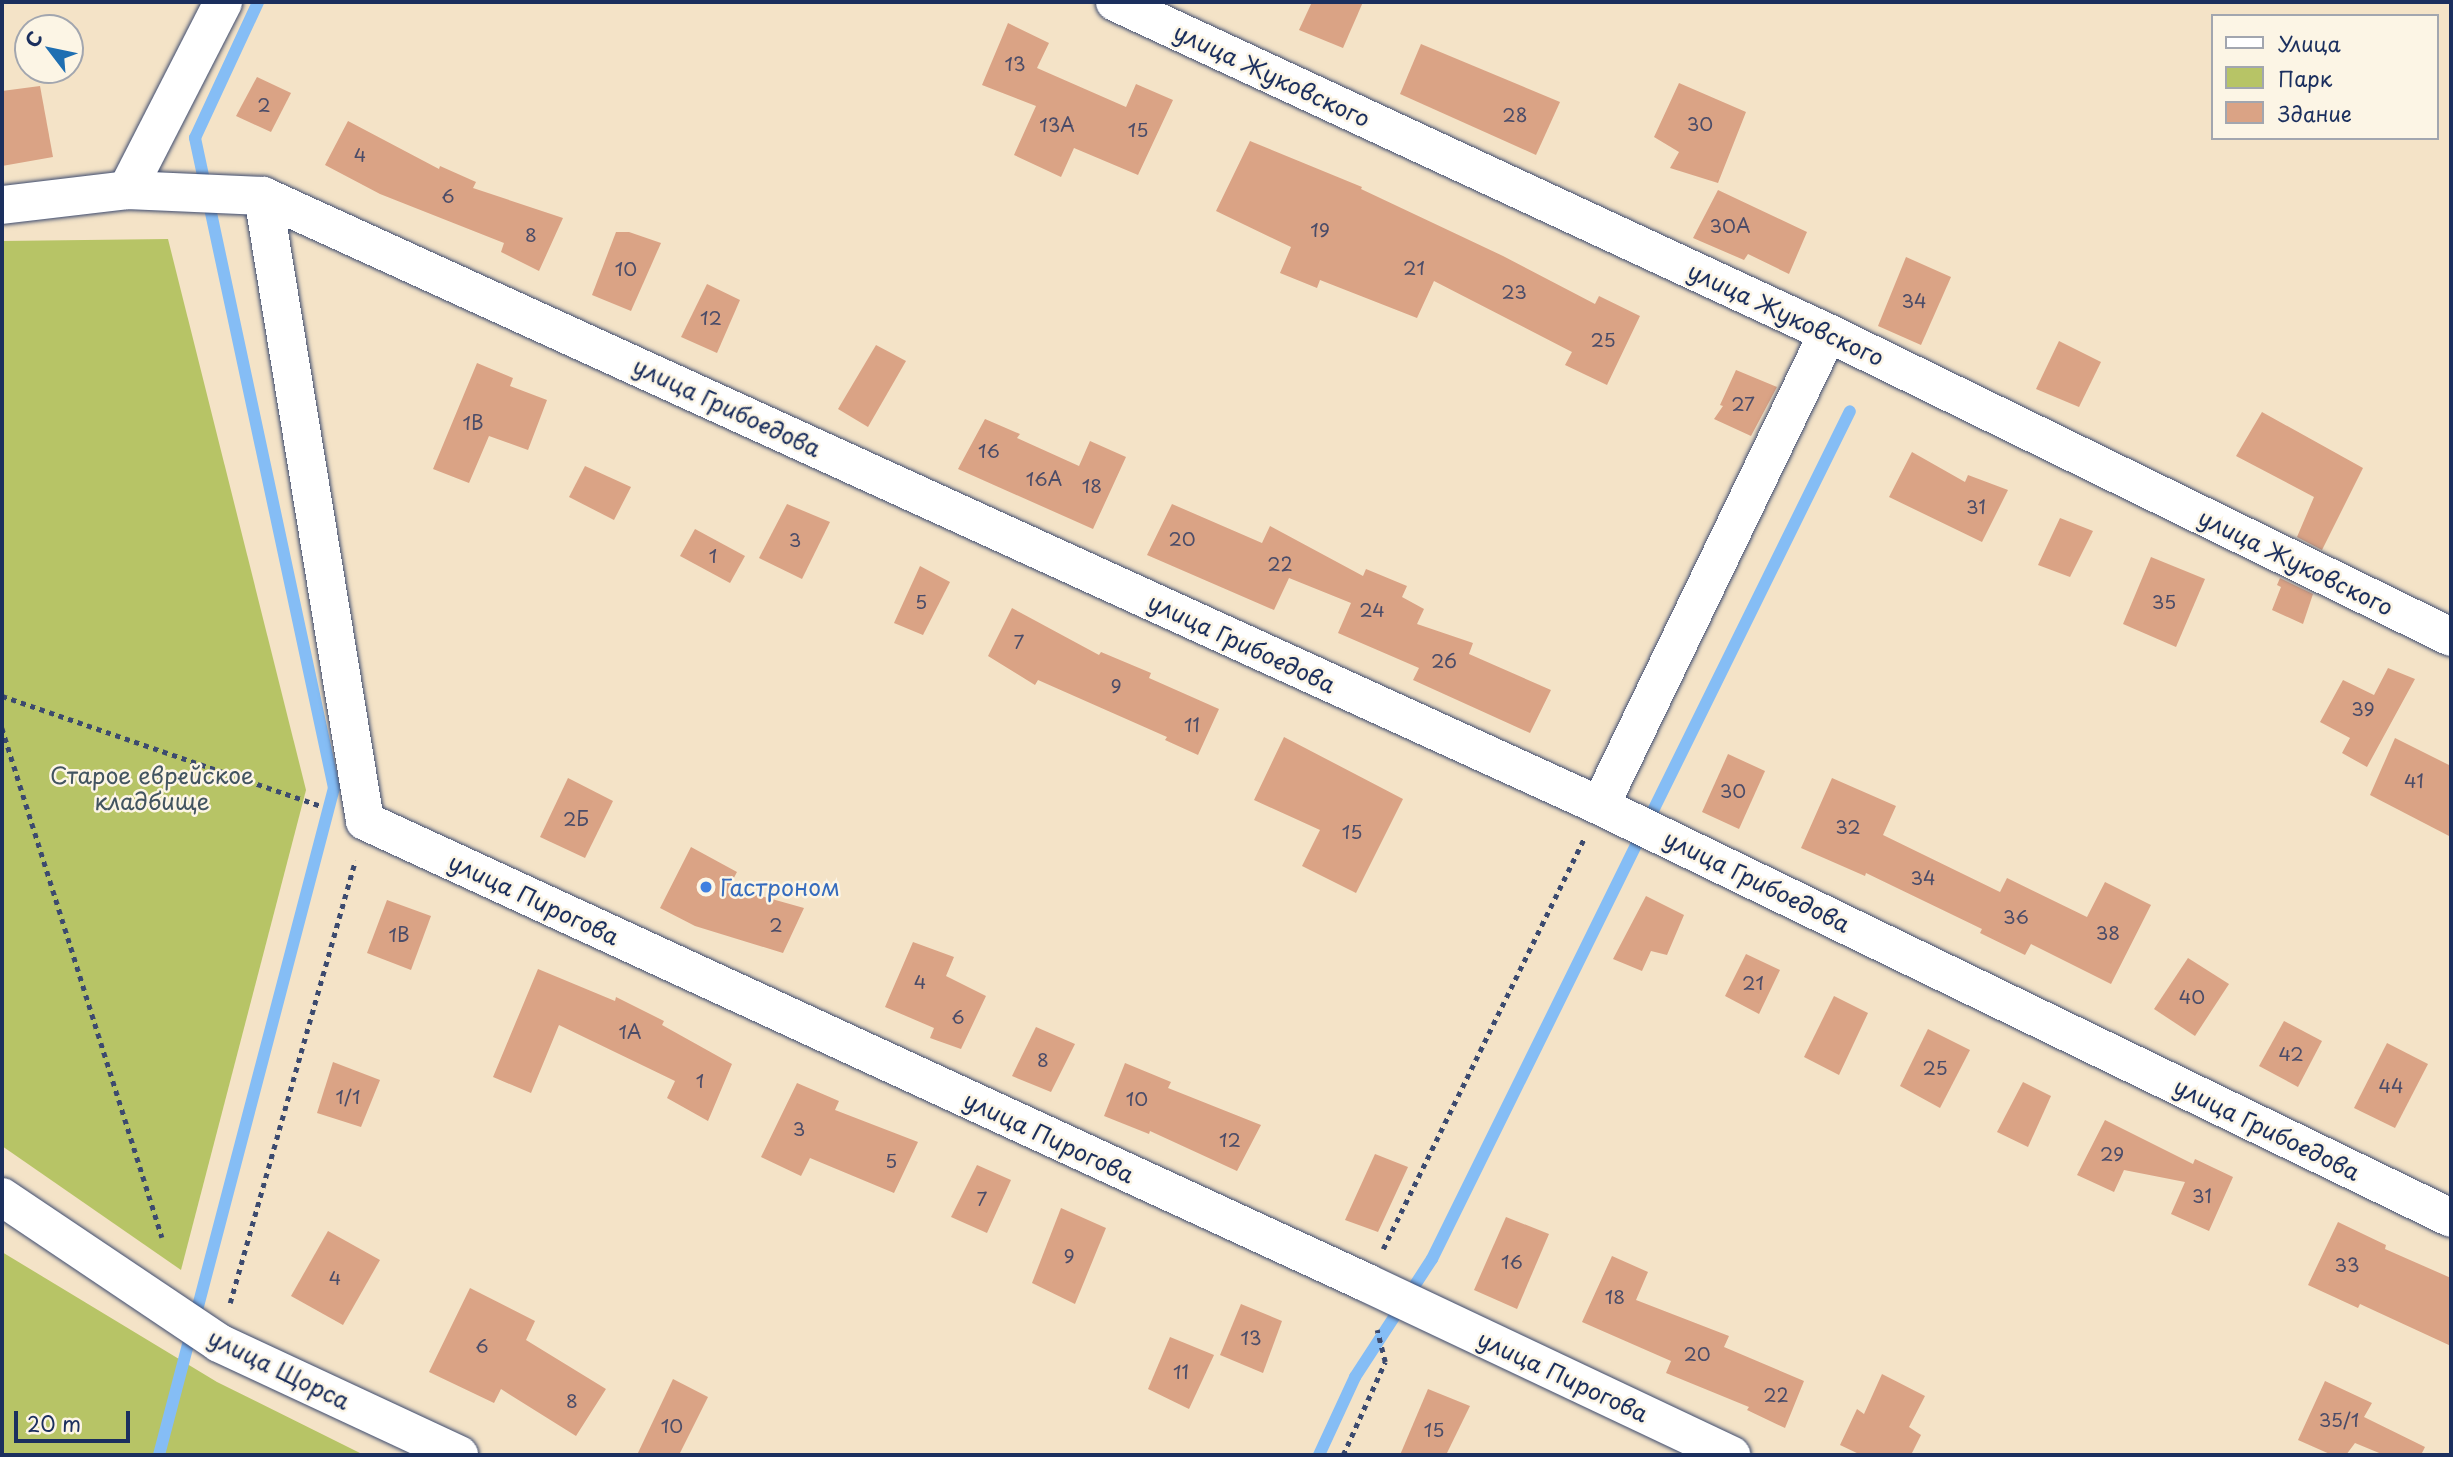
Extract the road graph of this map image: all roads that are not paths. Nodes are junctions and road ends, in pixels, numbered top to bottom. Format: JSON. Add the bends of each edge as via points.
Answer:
{"nodes":[{"id":1,"x":223,"y":2,"type":"edge"},
{"id":2,"x":1115,"y":2,"type":"edge"},
{"id":3,"x":127,"y":190,"type":"junction"},
{"id":4,"x":263,"y":196,"type":"junction"},
{"id":5,"x":2,"y":205,"type":"edge"},
{"id":6,"x":1828,"y":333,"type":"junction"},
{"id":7,"x":2451,"y":638,"type":"edge"},
{"id":8,"x":1600,"y":806,"type":"junction"},
{"id":9,"x":2,"y":1197,"type":"edge"},
{"id":10,"x":2451,"y":1218,"type":"edge"},
{"id":11,"x":459,"y":1455,"type":"edge"},
{"id":12,"x":1731,"y":1455,"type":"edge"}],
"edges":[{"from":1,"to":3,"type":"street"},
{"from":2,"to":6,"type":"street","name":"улица Жуковского"},
{"from":3,"to":4,"type":"street","name":"улица Грибоедова"},
{"from":3,"to":5,"type":"street","name":"улица Грибоедова"},
{"from":4,"to":8,"type":"street","name":"улица Грибоедова"},
{"from":4,"to":12,"type":"street","name":"улица Пирогова","via":[[365,821]]},
{"from":6,"to":7,"type":"street","name":"улица Жуковского"},
{"from":6,"to":8,"type":"street"},
{"from":8,"to":10,"type":"street","name":"улица Грибоедова"},
{"from":9,"to":11,"type":"street","name":"улица Щорса","via":[[219,1343]]}]}
